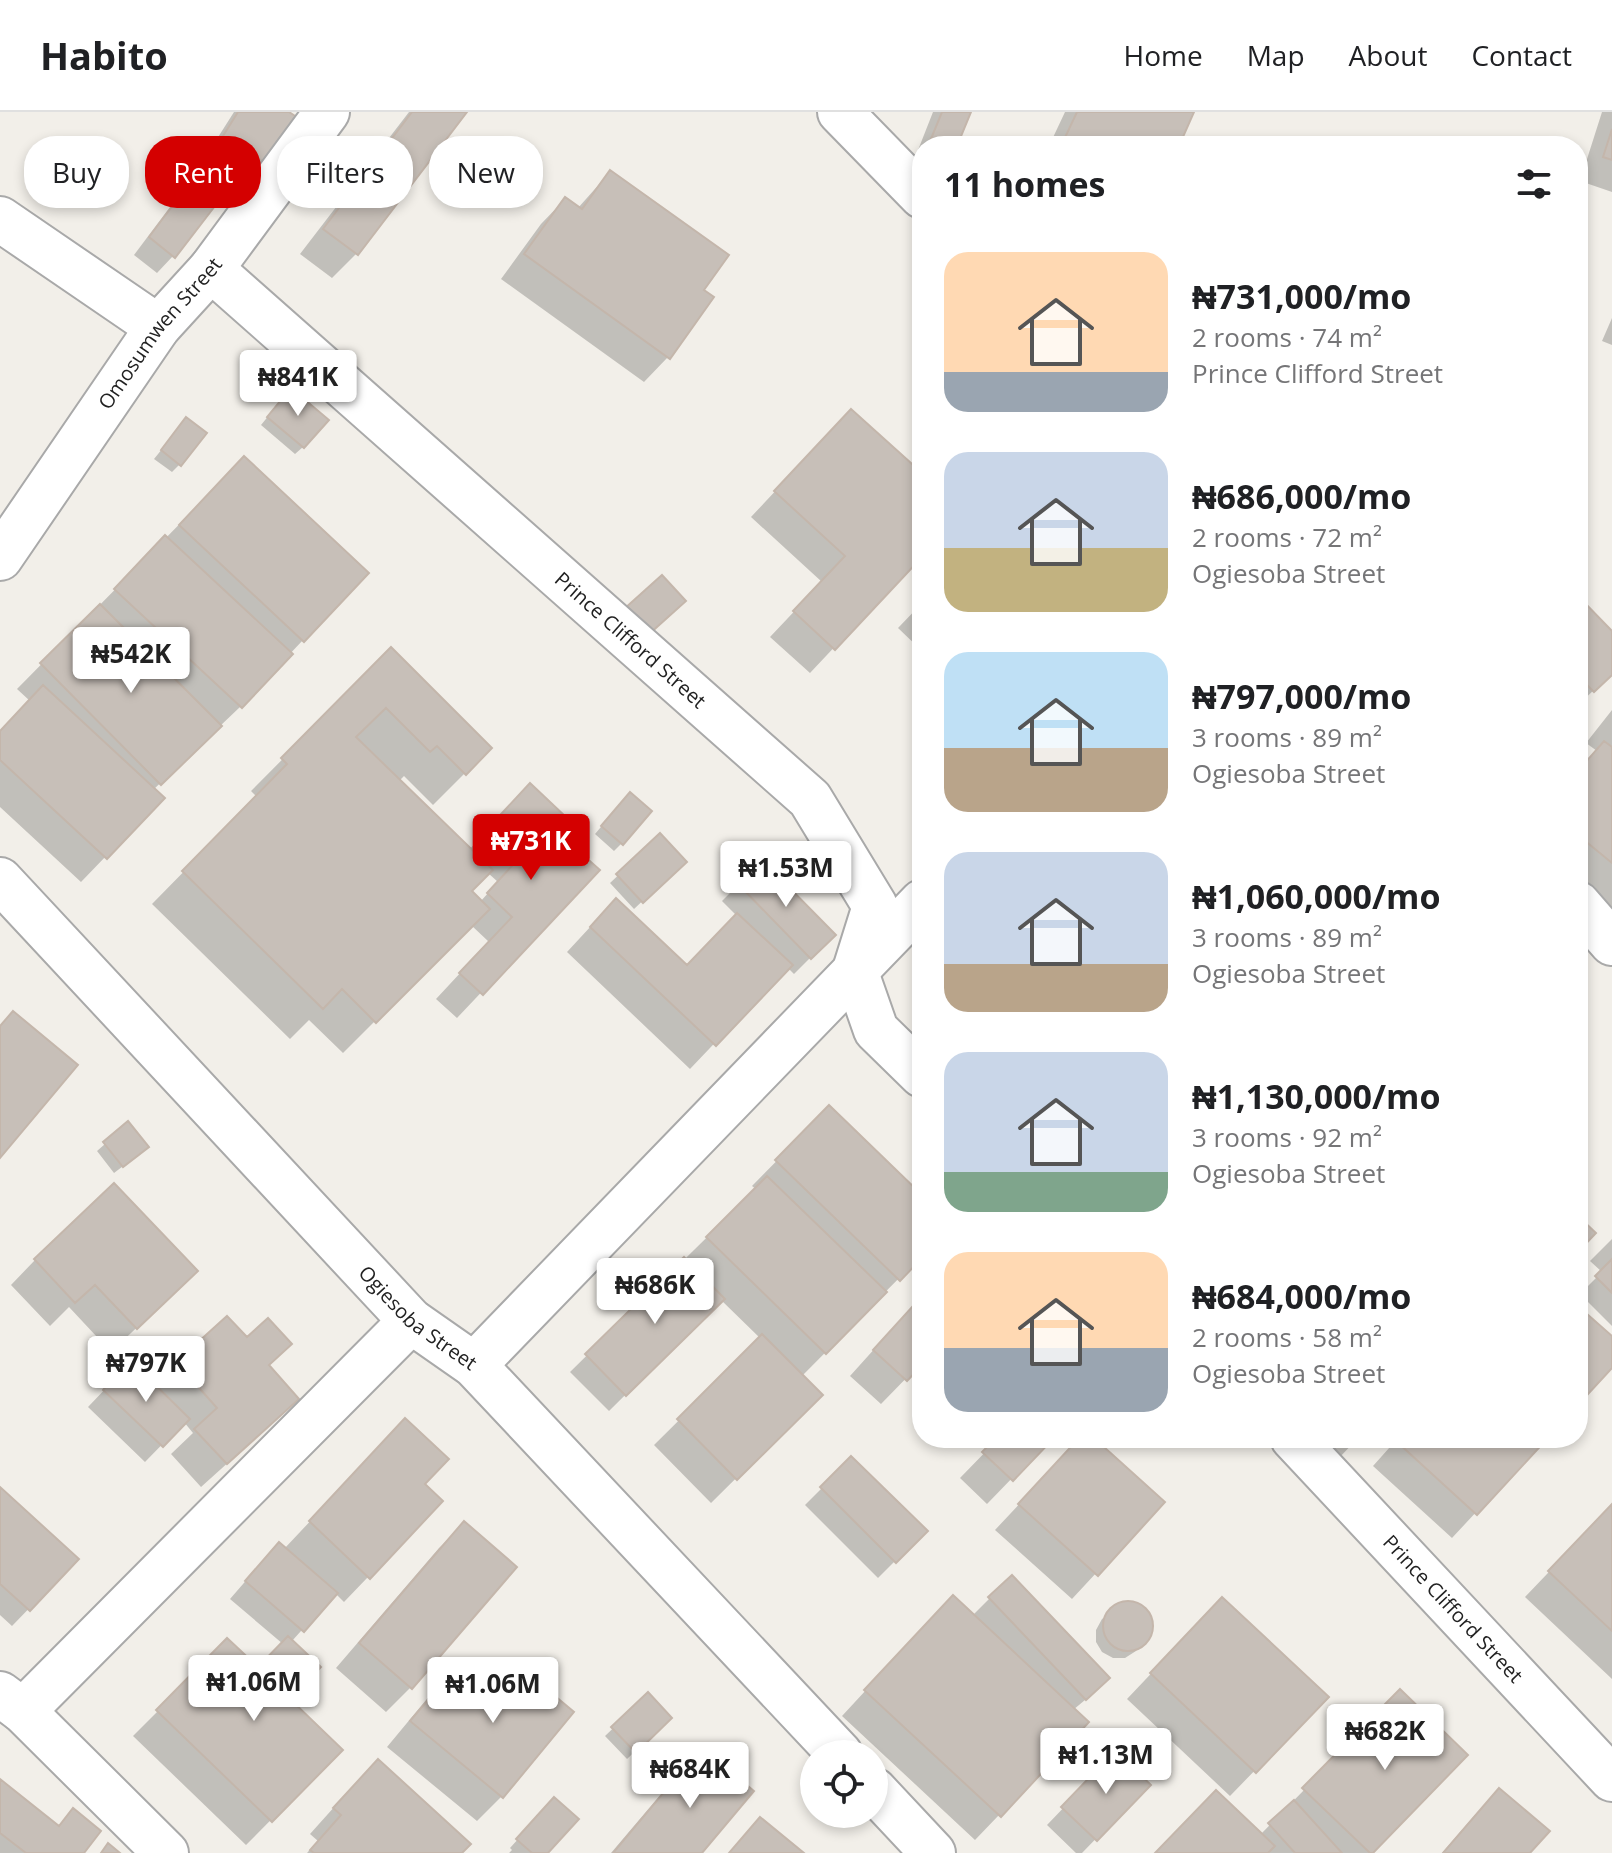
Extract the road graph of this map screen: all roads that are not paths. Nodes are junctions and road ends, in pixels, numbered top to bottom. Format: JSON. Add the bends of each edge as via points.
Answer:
{"nodes":[{"id":1,"x":327,"y":112,"type":"edge"},
{"id":2,"x":840,"y":112,"type":"edge"},
{"id":3,"x":912,"y":186,"type":"edge"},
{"id":4,"x":0,"y":219,"type":"edge"},
{"id":5,"x":211,"y":269,"type":"junction"},
{"id":6,"x":158,"y":327,"type":"junction"},
{"id":7,"x":0,"y":558,"type":"edge"},
{"id":8,"x":0,"y":880,"type":"edge"},
{"id":9,"x":912,"y":912,"type":"edge"},
{"id":10,"x":1588,"y":915,"type":"edge"},
{"id":11,"x":1612,"y":943,"type":"edge"},
{"id":12,"x":855,"y":970,"type":"junction"},
{"id":13,"x":912,"y":1065,"type":"edge"},
{"id":14,"x":411,"y":1321,"type":"junction"},
{"id":15,"x":474,"y":1365,"type":"junction"},
{"id":16,"x":1302,"y":1448,"type":"edge"},
{"id":17,"x":12,"y":1703,"type":"edge"},
{"id":18,"x":827,"y":1740,"type":"edge"},
{"id":19,"x":1612,"y":1779,"type":"edge"},
{"id":20,"x":888,"y":1805,"type":"edge"},
{"id":21,"x":166,"y":1853,"type":"edge"},
{"id":22,"x":933,"y":1853,"type":"edge"}],
"edges":[{"from":1,"to":5,"type":"street","name":"Omosumwen Street"},
{"from":2,"to":3,"type":"street"},
{"from":4,"to":6,"type":"street"},
{"from":5,"to":6,"type":"street","name":"Omosumwen Street"},
{"from":5,"to":12,"type":"street","name":"Prince Clifford Street","via":[[810,799],[875,906]]},
{"from":6,"to":7,"type":"street","name":"Omosumwen Street"},
{"from":8,"to":14,"type":"street","name":"Ogiesoba Street"},
{"from":9,"to":12,"type":"street"},
{"from":10,"to":11,"type":"street"},
{"from":12,"to":13,"type":"street","via":[[876,1030]]},
{"from":12,"to":15,"type":"street"},
{"from":14,"to":15,"type":"street","name":"Ogiesoba Street"},
{"from":14,"to":17,"type":"street"},
{"from":15,"to":18,"type":"street","name":"Ogiesoba Street"},
{"from":16,"to":19,"type":"street","name":"Prince Clifford Street"},
{"from":17,"to":21,"type":"street"},
{"from":20,"to":22,"type":"street"}]}
